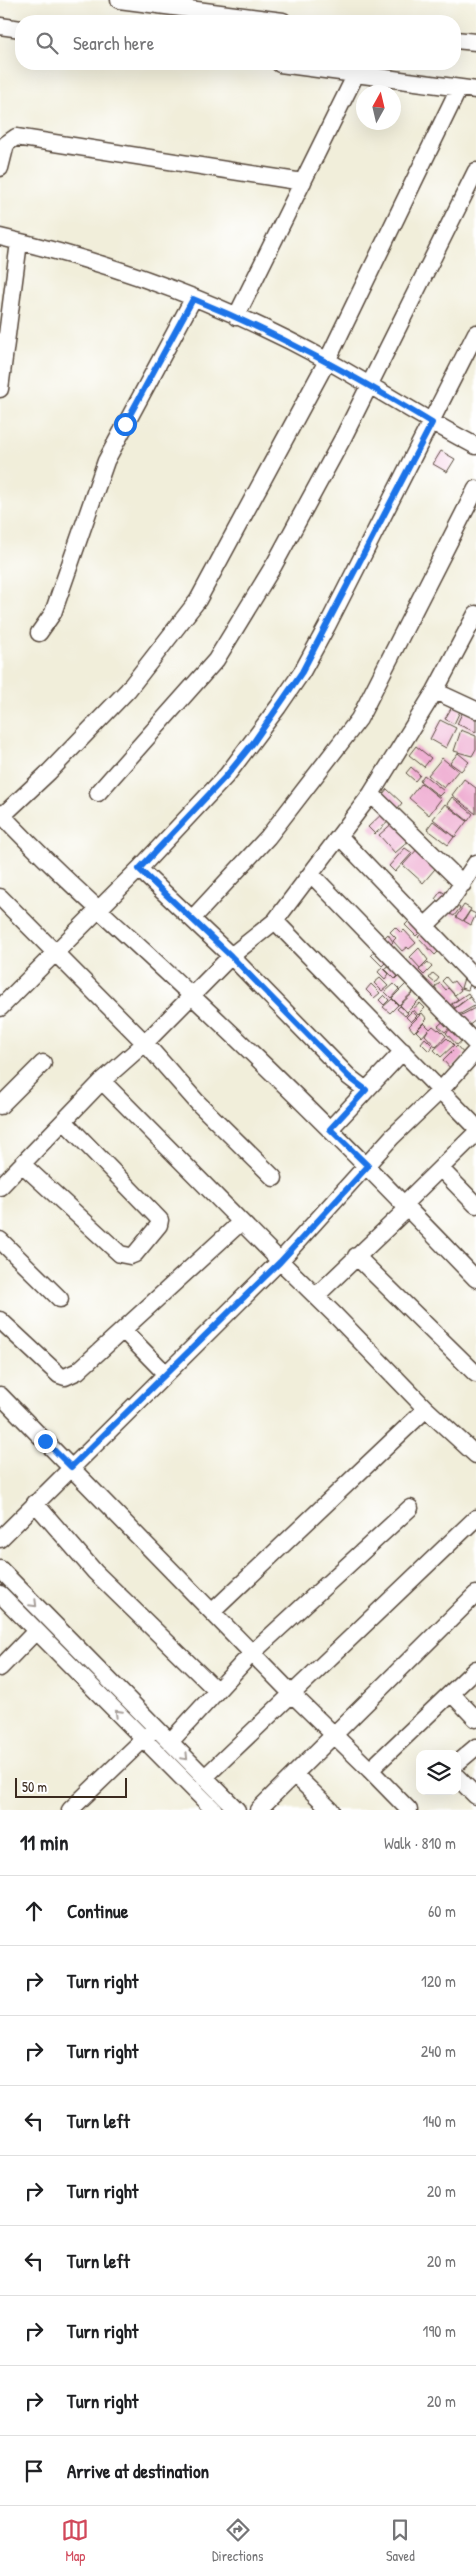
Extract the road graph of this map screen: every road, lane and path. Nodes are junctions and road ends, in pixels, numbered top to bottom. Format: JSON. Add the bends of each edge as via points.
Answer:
{"nodes":[{"id":1,"x":119,"y":0,"type":"edge"},
{"id":2,"x":236,"y":15,"type":"edge"},
{"id":3,"x":0,"y":26,"type":"edge"},
{"id":4,"x":15,"y":28,"type":"edge"},
{"id":5,"x":461,"y":41,"type":"edge"},
{"id":6,"x":476,"y":42,"type":"edge"},
{"id":7,"x":326,"y":70,"type":"edge"},
{"id":8,"x":356,"y":74,"type":"junction"},
{"id":9,"x":459,"y":88,"type":"junction"},
{"id":10,"x":476,"y":90,"type":"edge"},
{"id":11,"x":0,"y":168,"type":"edge"},
{"id":12,"x":476,"y":171,"type":"edge"},
{"id":13,"x":303,"y":182,"type":"junction"},
{"id":14,"x":0,"y":237,"type":"edge"},
{"id":15,"x":19,"y":242,"type":"junction"},
{"id":16,"x":193,"y":299,"type":"junction"},
{"id":17,"x":236,"y":317,"type":"junction"},
{"id":18,"x":476,"y":333,"type":"edge"},
{"id":19,"x":327,"y":361,"type":"junction"},
{"id":20,"x":370,"y":386,"type":"junction"},
{"id":21,"x":0,"y":390,"type":"edge"},
{"id":22,"x":432,"y":423,"type":"junction"},
{"id":23,"x":476,"y":446,"type":"edge"},
{"id":24,"x":476,"y":489,"type":"edge"},
{"id":25,"x":476,"y":614,"type":"edge"},
{"id":26,"x":39,"y":633,"type":"dead end"},
{"id":27,"x":435,"y":691,"type":"junction"},
{"id":28,"x":476,"y":710,"type":"edge"},
{"id":29,"x":98,"y":794,"type":"dead end"},
{"id":30,"x":371,"y":794,"type":"junction"},
{"id":31,"x":1,"y":815,"type":"edge"},
{"id":32,"x":339,"y":836,"type":"junction"},
{"id":33,"x":476,"y":863,"type":"edge"},
{"id":34,"x":139,"y":869,"type":"junction"},
{"id":35,"x":312,"y":875,"type":"junction"},
{"id":36,"x":463,"y":884,"type":"junction"},
{"id":37,"x":0,"y":897,"type":"edge"},
{"id":38,"x":98,"y":910,"type":"junction"},
{"id":39,"x":192,"y":919,"type":"junction"},
{"id":40,"x":275,"y":921,"type":"junction"},
{"id":41,"x":425,"y":926,"type":"junction"},
{"id":42,"x":55,"y":952,"type":"junction"},
{"id":43,"x":231,"y":956,"type":"junction"},
{"id":44,"x":476,"y":979,"type":"edge"},
{"id":45,"x":192,"y":996,"type":"junction"},
{"id":46,"x":0,"y":1008,"type":"edge"},
{"id":47,"x":145,"y":1043,"type":"junction"},
{"id":48,"x":476,"y":1044,"type":"edge"},
{"id":49,"x":403,"y":1051,"type":"junction"},
{"id":50,"x":476,"y":1051,"type":"edge"},
{"id":51,"x":43,"y":1063,"type":"dead end"},
{"id":52,"x":102,"y":1081,"type":"junction"},
{"id":53,"x":366,"y":1090,"type":"junction"},
{"id":54,"x":440,"y":1091,"type":"junction"},
{"id":55,"x":0,"y":1106,"type":"edge"},
{"id":56,"x":64,"y":1121,"type":"junction"},
{"id":57,"x":476,"y":1127,"type":"edge"},
{"id":58,"x":330,"y":1129,"type":"junction"},
{"id":59,"x":476,"y":1133,"type":"edge"},
{"id":60,"x":22,"y":1164,"type":"junction"},
{"id":61,"x":368,"y":1166,"type":"junction"},
{"id":62,"x":441,"y":1168,"type":"junction"},
{"id":63,"x":274,"y":1178,"type":"dead end"},
{"id":64,"x":0,"y":1187,"type":"edge"},
{"id":65,"x":476,"y":1205,"type":"edge"},
{"id":66,"x":406,"y":1206,"type":"junction"},
{"id":67,"x":241,"y":1222,"type":"junction"},
{"id":68,"x":0,"y":1240,"type":"edge"},
{"id":69,"x":356,"y":1256,"type":"junction"},
{"id":70,"x":280,"y":1262,"type":"junction"},
{"id":71,"x":476,"y":1279,"type":"edge"},
{"id":72,"x":316,"y":1296,"type":"junction"},
{"id":73,"x":60,"y":1300,"type":"dead end"},
{"id":74,"x":0,"y":1320,"type":"edge"},
{"id":75,"x":123,"y":1330,"type":"junction"},
{"id":76,"x":166,"y":1374,"type":"junction"},
{"id":77,"x":476,"y":1374,"type":"edge"},
{"id":78,"x":0,"y":1395,"type":"edge"},
{"id":79,"x":426,"y":1409,"type":"junction"},
{"id":80,"x":476,"y":1455,"type":"edge"},
{"id":81,"x":71,"y":1467,"type":"junction"},
{"id":82,"x":35,"y":1503,"type":"junction"},
{"id":83,"x":410,"y":1508,"type":"dead end"},
{"id":84,"x":476,"y":1518,"type":"edge"},
{"id":85,"x":0,"y":1539,"type":"edge"},
{"id":86,"x":0,"y":1569,"type":"edge"},
{"id":87,"x":0,"y":1594,"type":"edge"},
{"id":88,"x":476,"y":1594,"type":"edge"},
{"id":89,"x":212,"y":1612,"type":"junction"},
{"id":90,"x":36,"y":1631,"type":"junction"},
{"id":91,"x":252,"y":1653,"type":"junction"},
{"id":92,"x":0,"y":1668,"type":"edge"},
{"id":93,"x":476,"y":1669,"type":"edge"},
{"id":94,"x":216,"y":1690,"type":"junction"},
{"id":95,"x":451,"y":1693,"type":"junction"},
{"id":96,"x":292,"y":1694,"type":"junction"},
{"id":97,"x":476,"y":1719,"type":"edge"},
{"id":98,"x":155,"y":1727,"type":"junction"},
{"id":99,"x":334,"y":1735,"type":"junction"},
{"id":100,"x":144,"y":1740,"type":"junction"},
{"id":101,"x":170,"y":1742,"type":"junction"},
{"id":102,"x":476,"y":1747,"type":"edge"},
{"id":103,"x":461,"y":1760,"type":"edge"},
{"id":104,"x":370,"y":1770,"type":"junction"},
{"id":105,"x":294,"y":1774,"type":"junction"},
{"id":106,"x":205,"y":1777,"type":"junction"},
{"id":107,"x":461,"y":1781,"type":"edge"},
{"id":108,"x":476,"y":1796,"type":"edge"},
{"id":109,"x":70,"y":1810,"type":"edge"},
{"id":110,"x":214,"y":1810,"type":"edge"},
{"id":111,"x":237,"y":1810,"type":"edge"},
{"id":112,"x":258,"y":1810,"type":"edge"},
{"id":113,"x":331,"y":1810,"type":"edge"},
{"id":114,"x":409,"y":1810,"type":"edge"}],
"edges":[{"from":1,"to":2,"type":"street"},
{"from":3,"to":4,"type":"street"},
{"from":5,"to":6,"type":"street"},
{"from":7,"to":8,"type":"street"},
{"from":8,"to":9,"type":"street"},
{"from":8,"to":13,"type":"street"},
{"from":9,"to":10,"type":"street"},
{"from":9,"to":19,"type":"street"},
{"from":11,"to":13,"type":"street","via":[[6,144],[16,137]]},
{"from":12,"to":20,"type":"street"},
{"from":13,"to":17,"type":"street"},
{"from":14,"to":15,"type":"street"},
{"from":15,"to":16,"type":"street","via":[[104,264]]},
{"from":15,"to":21,"type":"street"},
{"from":16,"to":17,"type":"street"},
{"from":16,"to":26,"type":"street","via":[[106,461],[53,613]]},
{"from":17,"to":19,"type":"street"},
{"from":18,"to":22,"type":"street"},
{"from":19,"to":20,"type":"street"},
{"from":19,"to":31,"type":"street","via":[[198,600],[128,690],[49,772]]},
{"from":20,"to":22,"type":"street"},
{"from":20,"to":29,"type":"street","via":[[274,565],[216,660]]},
{"from":22,"to":23,"type":"street"},
{"from":22,"to":34,"type":"street","via":[[302,672],[243,756]]},
{"from":24,"to":39,"type":"street","via":[[359,719],[268,837]]},
{"from":25,"to":27,"type":"street"},
{"from":27,"to":28,"type":"street"},
{"from":27,"to":30,"type":"street"},
{"from":30,"to":32,"type":"street"},
{"from":30,"to":36,"type":"street"},
{"from":31,"to":38,"type":"street"},
{"from":32,"to":35,"type":"street"},
{"from":32,"to":41,"type":"street"},
{"from":33,"to":36,"type":"street"},
{"from":34,"to":38,"type":"street"},
{"from":34,"to":39,"type":"street"},
{"from":35,"to":40,"type":"street"},
{"from":35,"to":48,"type":"street"},
{"from":36,"to":41,"type":"street"},
{"from":37,"to":42,"type":"street"},
{"from":38,"to":42,"type":"street"},
{"from":38,"to":45,"type":"street"},
{"from":39,"to":43,"type":"street"},
{"from":40,"to":43,"type":"street"},
{"from":40,"to":49,"type":"street"},
{"from":41,"to":44,"type":"street"},
{"from":42,"to":46,"type":"street"},
{"from":42,"to":47,"type":"street"},
{"from":43,"to":45,"type":"street"},
{"from":43,"to":53,"type":"street","via":[[349,1077]]},
{"from":45,"to":47,"type":"street"},
{"from":45,"to":58,"type":"street"},
{"from":47,"to":52,"type":"street"},
{"from":47,"to":63,"type":"street","via":[[197,1102]]},
{"from":49,"to":53,"type":"street"},
{"from":49,"to":54,"type":"street"},
{"from":50,"to":54,"type":"street"},
{"from":51,"to":55,"type":"street"},
{"from":52,"to":56,"type":"street"},
{"from":52,"to":67,"type":"street"},
{"from":53,"to":58,"type":"street"},
{"from":54,"to":57,"type":"street"},
{"from":54,"to":61,"type":"street","via":[[392,1137]]},
{"from":56,"to":60,"type":"street"},
{"from":56,"to":60,"type":"street","via":[[160,1220],[159,1226],[135,1254],[120,1254]]},
{"from":58,"to":61,"type":"street"},
{"from":59,"to":62,"type":"street"},
{"from":60,"to":64,"type":"street"},
{"from":61,"to":66,"type":"street"},
{"from":61,"to":70,"type":"street"},
{"from":62,"to":65,"type":"street"},
{"from":62,"to":66,"type":"street"},
{"from":66,"to":69,"type":"street"},
{"from":66,"to":71,"type":"street"},
{"from":67,"to":70,"type":"street"},
{"from":67,"to":75,"type":"street"},
{"from":68,"to":73,"type":"street"},
{"from":69,"to":72,"type":"street"},
{"from":69,"to":77,"type":"street"},
{"from":70,"to":72,"type":"street"},
{"from":70,"to":76,"type":"street"},
{"from":72,"to":79,"type":"street"},
{"from":74,"to":75,"type":"street","via":[[59,1376],[65,1377],[78,1371]]},
{"from":75,"to":76,"type":"street"},
{"from":76,"to":81,"type":"street"},
{"from":78,"to":81,"type":"street"},
{"from":79,"to":80,"type":"street"},
{"from":79,"to":89,"type":"street"},
{"from":81,"to":82,"type":"street"},
{"from":81,"to":89,"type":"street"},
{"from":82,"to":85,"type":"street"},
{"from":82,"to":94,"type":"street","via":[[96,1572]]},
{"from":83,"to":91,"type":"street"},
{"from":84,"to":96,"type":"street"},
{"from":86,"to":98,"type":"street","one_way":true},
{"from":87,"to":90,"type":"street"},
{"from":88,"to":99,"type":"street"},
{"from":89,"to":91,"type":"street"},
{"from":90,"to":92,"type":"street"},
{"from":100,"to":90,"type":"street","one_way":true},
{"from":91,"to":94,"type":"street"},
{"from":91,"to":96,"type":"street"},
{"from":93,"to":95,"type":"street"},
{"from":94,"to":101,"type":"street"},
{"from":95,"to":97,"type":"street"},
{"from":95,"to":104,"type":"street"},
{"from":96,"to":99,"type":"street"},
{"from":96,"to":106,"type":"street"},
{"from":98,"to":100,"type":"street"},
{"from":98,"to":101,"type":"street"},
{"from":99,"to":104,"type":"street"},
{"from":99,"to":105,"type":"street"},
{"from":100,"to":109,"type":"street"},
{"from":100,"to":110,"type":"street"},
{"from":101,"to":106,"type":"street","one_way":true},
{"from":102,"to":103,"type":"street"},
{"from":104,"to":114,"type":"street"},
{"from":105,"to":112,"type":"street"},
{"from":105,"to":113,"type":"street"},
{"from":106,"to":111,"type":"street"},
{"from":107,"to":108,"type":"street"}]}
